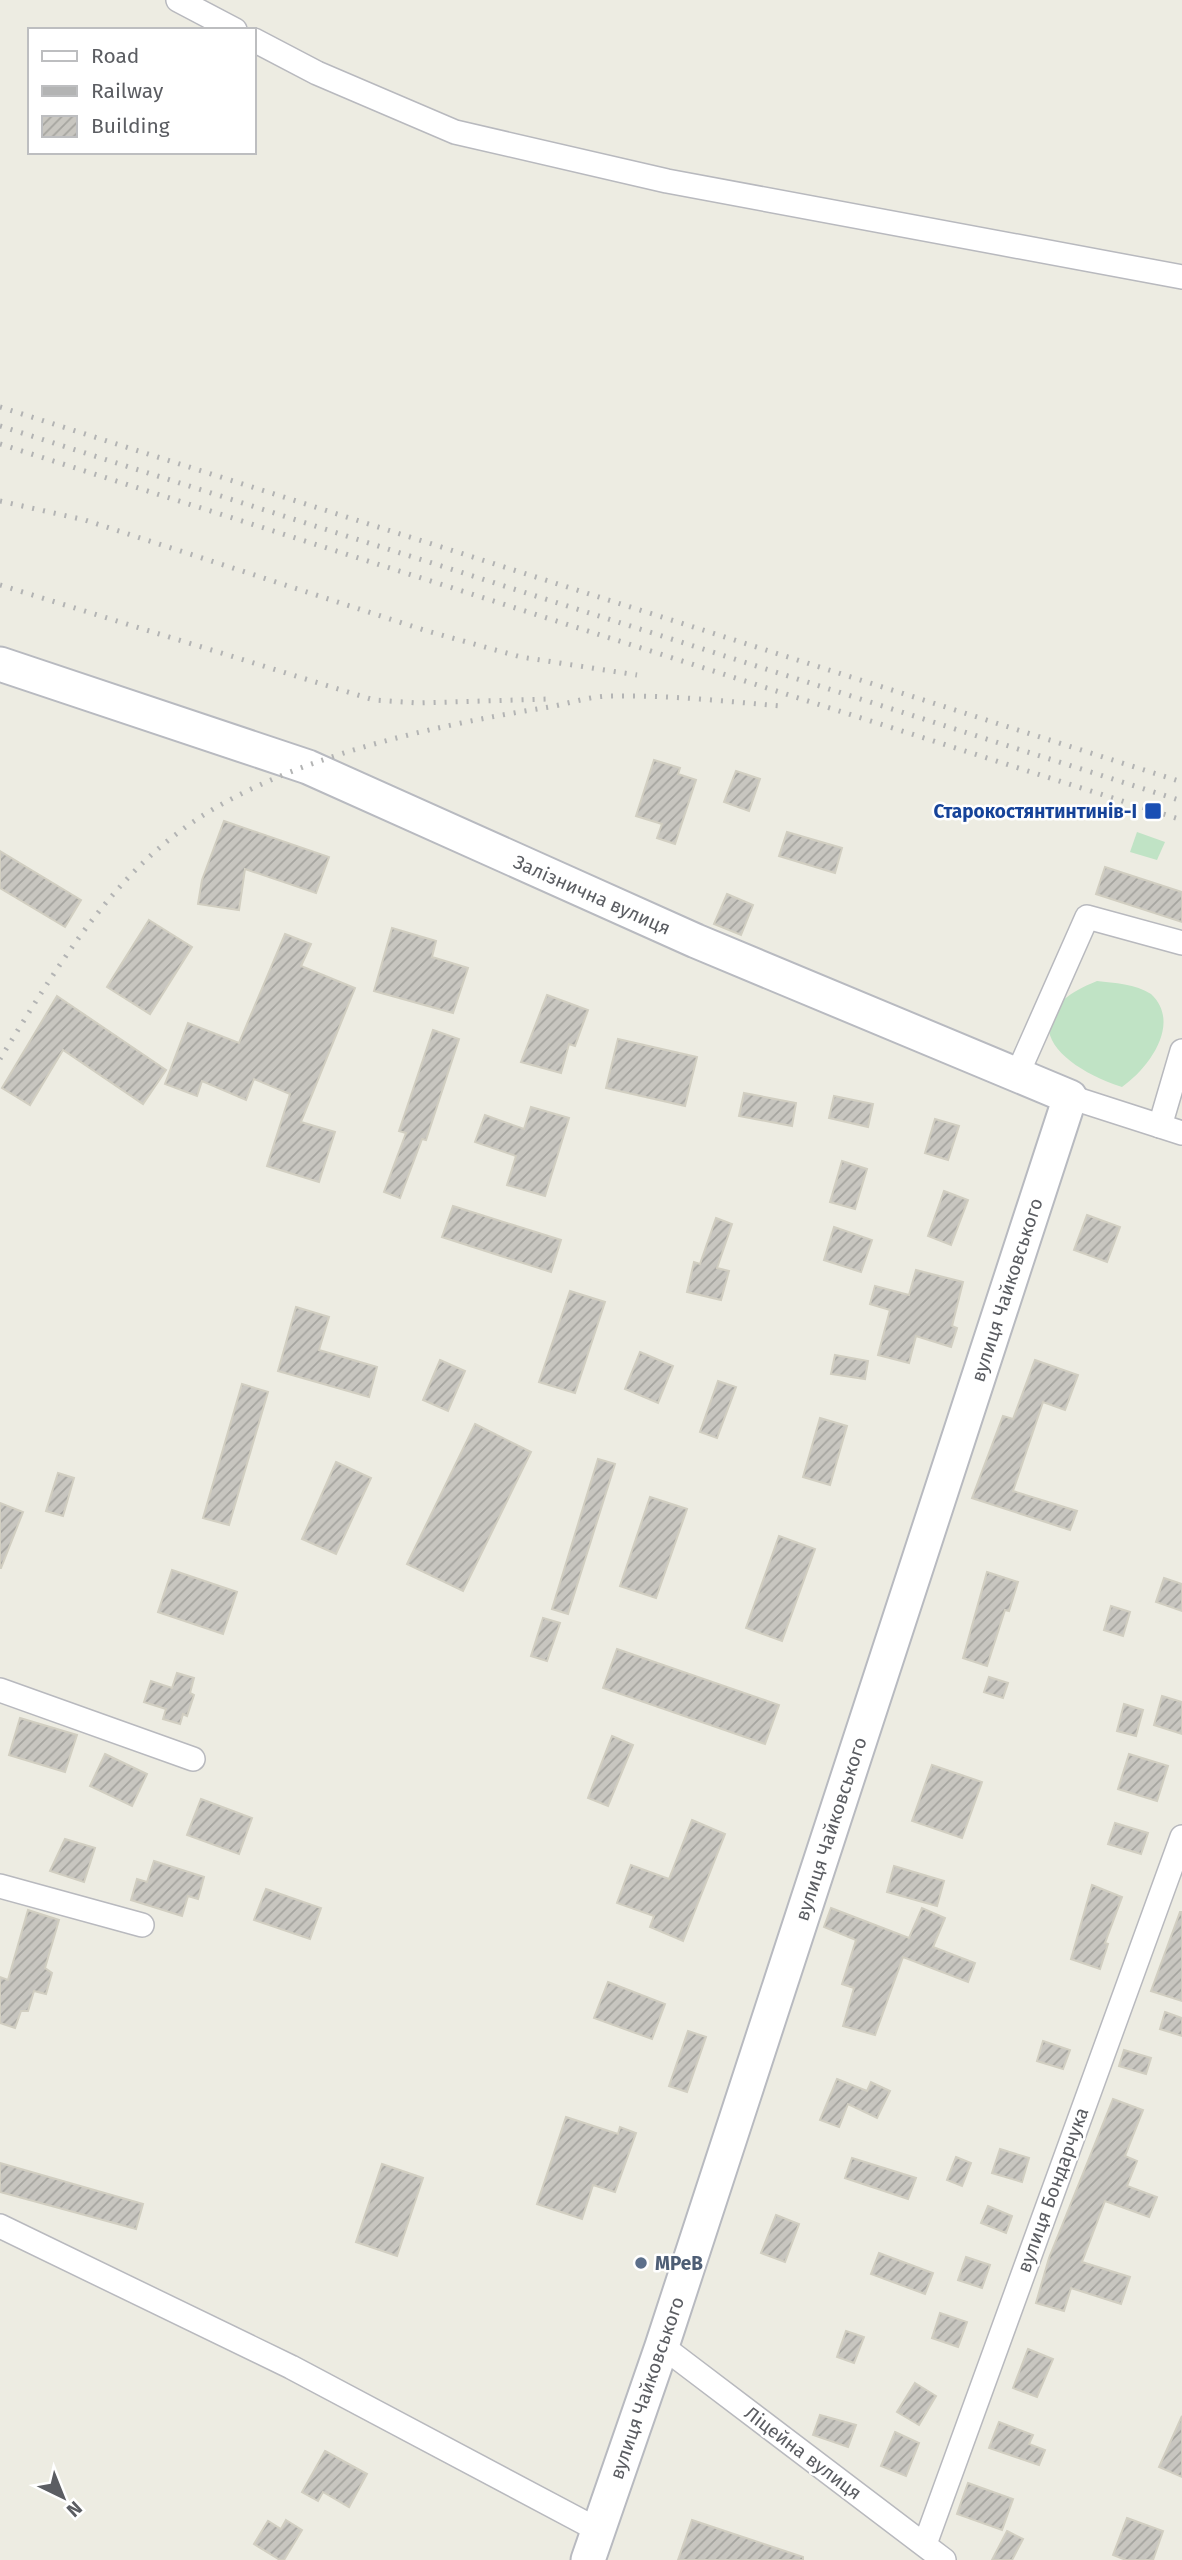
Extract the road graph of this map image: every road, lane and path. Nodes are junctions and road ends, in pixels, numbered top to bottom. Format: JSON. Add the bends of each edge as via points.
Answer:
{"nodes":[{"id":1,"x":178,"y":0,"type":"edge"},
{"id":2,"x":231,"y":28,"type":"edge"},
{"id":3,"x":256,"y":41,"type":"edge"},
{"id":4,"x":1182,"y":277,"type":"edge"},
{"id":5,"x":0,"y":664,"type":"edge"},
{"id":6,"x":1182,"y":943,"type":"edge"},
{"id":7,"x":1182,"y":1051,"type":"edge"},
{"id":8,"x":1017,"y":1075,"type":"junction"},
{"id":9,"x":1070,"y":1097,"type":"junction"},
{"id":10,"x":1171,"y":1130,"type":"edge"},
{"id":11,"x":0,"y":1690,"type":"edge"},
{"id":12,"x":193,"y":1759,"type":"dead end"},
{"id":13,"x":1182,"y":1837,"type":"edge"},
{"id":14,"x":0,"y":1886,"type":"edge"},
{"id":15,"x":142,"y":1925,"type":"dead end"},
{"id":16,"x":0,"y":2226,"type":"edge"},
{"id":17,"x":662,"y":2346,"type":"junction"},
{"id":18,"x":925,"y":2544,"type":"junction"},
{"id":19,"x":593,"y":2545,"type":"edge"},
{"id":20,"x":944,"y":2560,"type":"edge"}],
"edges":[{"from":1,"to":2,"type":"street"},
{"from":3,"to":4,"type":"street","via":[[317,73],[455,132],[667,181]]},
{"from":5,"to":8,"type":"street","name":"Залізнична вулиця","via":[[308,766],[696,941]]},
{"from":6,"to":8,"type":"street","via":[[1087,918]]},
{"from":7,"to":10,"type":"street"},
{"from":8,"to":9,"type":"street","name":"Залізнична вулиця"},
{"from":9,"to":10,"type":"street","name":"Залізнична вулиця"},
{"from":9,"to":17,"type":"street","name":"вулиця Чайковського"},
{"from":11,"to":12,"type":"street"},
{"from":13,"to":18,"type":"street","name":"вулиця Бондарчука"},
{"from":14,"to":15,"type":"street"},
{"from":16,"to":19,"type":"street","via":[[291,2367]]},
{"from":17,"to":18,"type":"street","name":"Ліцейна вулиця"},
{"from":17,"to":19,"type":"street","name":"вулиця Чайковського"},
{"from":18,"to":20,"type":"street","name":"Ліцейна вулиця"}]}
